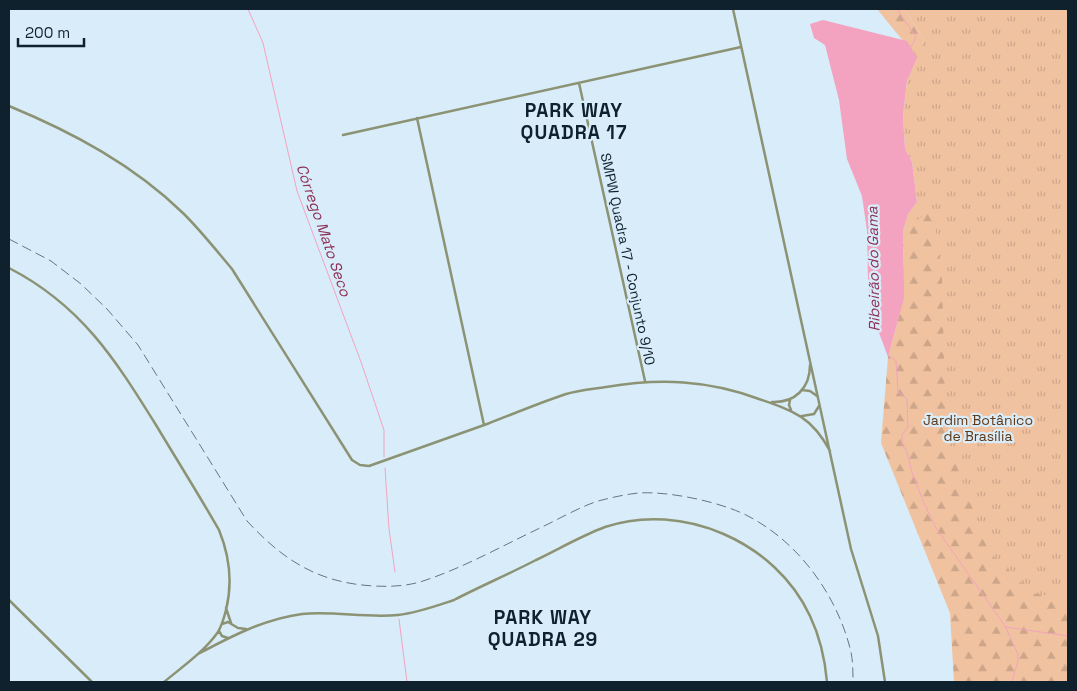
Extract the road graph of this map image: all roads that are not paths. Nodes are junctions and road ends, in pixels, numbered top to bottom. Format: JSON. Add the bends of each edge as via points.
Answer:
{"nodes":[{"id":1,"x":733,"y":9,"type":"edge"},
{"id":2,"x":741,"y":47,"type":"junction"},
{"id":3,"x":579,"y":83,"type":"junction"},
{"id":4,"x":9,"y":106,"type":"edge"},
{"id":5,"x":417,"y":118,"type":"junction"},
{"id":6,"x":343,"y":135,"type":"dead end"},
{"id":7,"x":9,"y":268,"type":"edge"},
{"id":8,"x":810,"y":361,"type":"junction"},
{"id":9,"x":645,"y":381,"type":"junction"},
{"id":10,"x":802,"y":390,"type":"junction"},
{"id":11,"x":818,"y":397,"type":"junction"},
{"id":12,"x":790,"y":400,"type":"junction"},
{"id":13,"x":768,"y":402,"type":"junction"},
{"id":14,"x":819,"y":404,"type":"junction"},
{"id":15,"x":792,"y":412,"type":"junction"},
{"id":16,"x":801,"y":416,"type":"junction"},
{"id":17,"x":484,"y":425,"type":"junction"},
{"id":18,"x":830,"y":451,"type":"junction"},
{"id":19,"x":9,"y":600,"type":"edge"},
{"id":20,"x":226,"y":608,"type":"junction"},
{"id":21,"x":222,"y":624,"type":"junction"},
{"id":22,"x":233,"y":624,"type":"junction"},
{"id":23,"x":219,"y":630,"type":"junction"},
{"id":24,"x":248,"y":630,"type":"junction"},
{"id":25,"x":231,"y":637,"type":"junction"},
{"id":26,"x":198,"y":654,"type":"junction"},
{"id":27,"x":92,"y":682,"type":"edge"},
{"id":28,"x":164,"y":682,"type":"edge"},
{"id":29,"x":827,"y":682,"type":"edge"},
{"id":30,"x":884,"y":682,"type":"edge"}],
"edges":[{"from":1,"to":2,"type":"street"},
{"from":2,"to":3,"type":"street"},
{"from":2,"to":8,"type":"street"},
{"from":3,"to":5,"type":"street"},
{"from":3,"to":9,"type":"street","name":"SMPW Quadra 17 - Conjunto 9/10"},
{"from":4,"to":17,"type":"street","via":[[101,150],[152,186],[209,240],[232,269],[356,464],[370,466]]},
{"from":5,"to":6,"type":"street"},
{"from":5,"to":17,"type":"street"},
{"from":7,"to":20,"type":"street","via":[[70,311],[101,343],[137,395],[220,530],[230,571]]},
{"from":8,"to":10,"type":"street","via":[[808,381]]},
{"from":8,"to":11,"type":"street"},
{"from":9,"to":13,"type":"street","via":[[710,386]]},
{"from":9,"to":17,"type":"street","via":[[575,392]]},
{"from":10,"to":11,"type":"street","via":[[813,392]]},
{"from":10,"to":12,"type":"street"},
{"from":11,"to":14,"type":"street"},
{"from":12,"to":13,"type":"street"},
{"from":12,"to":15,"type":"street"},
{"from":13,"to":15,"type":"street"},
{"from":14,"to":16,"type":"street","via":[[814,414]]},
{"from":14,"to":18,"type":"street"},
{"from":15,"to":16,"type":"street"},
{"from":16,"to":18,"type":"street","via":[[819,433]]},
{"from":18,"to":30,"type":"street","via":[[853,557],[878,636]]},
{"from":19,"to":27,"type":"street"},
{"from":20,"to":21,"type":"street"},
{"from":20,"to":22,"type":"street"},
{"from":21,"to":22,"type":"street"},
{"from":21,"to":23,"type":"street"},
{"from":22,"to":24,"type":"street"},
{"from":22,"to":25,"type":"street","via":[[235,631]]},
{"from":23,"to":25,"type":"street","via":[[222,636]]},
{"from":23,"to":26,"type":"street"},
{"from":24,"to":25,"type":"street"},
{"from":24,"to":29,"type":"street","via":[[262,623],[300,615],[399,614],[428,608],[454,600],[605,527],[645,520],[669,520],[711,528],[737,540],[786,580],[804,604],[817,632]]},
{"from":25,"to":26,"type":"street"},
{"from":26,"to":28,"type":"street"}]}
